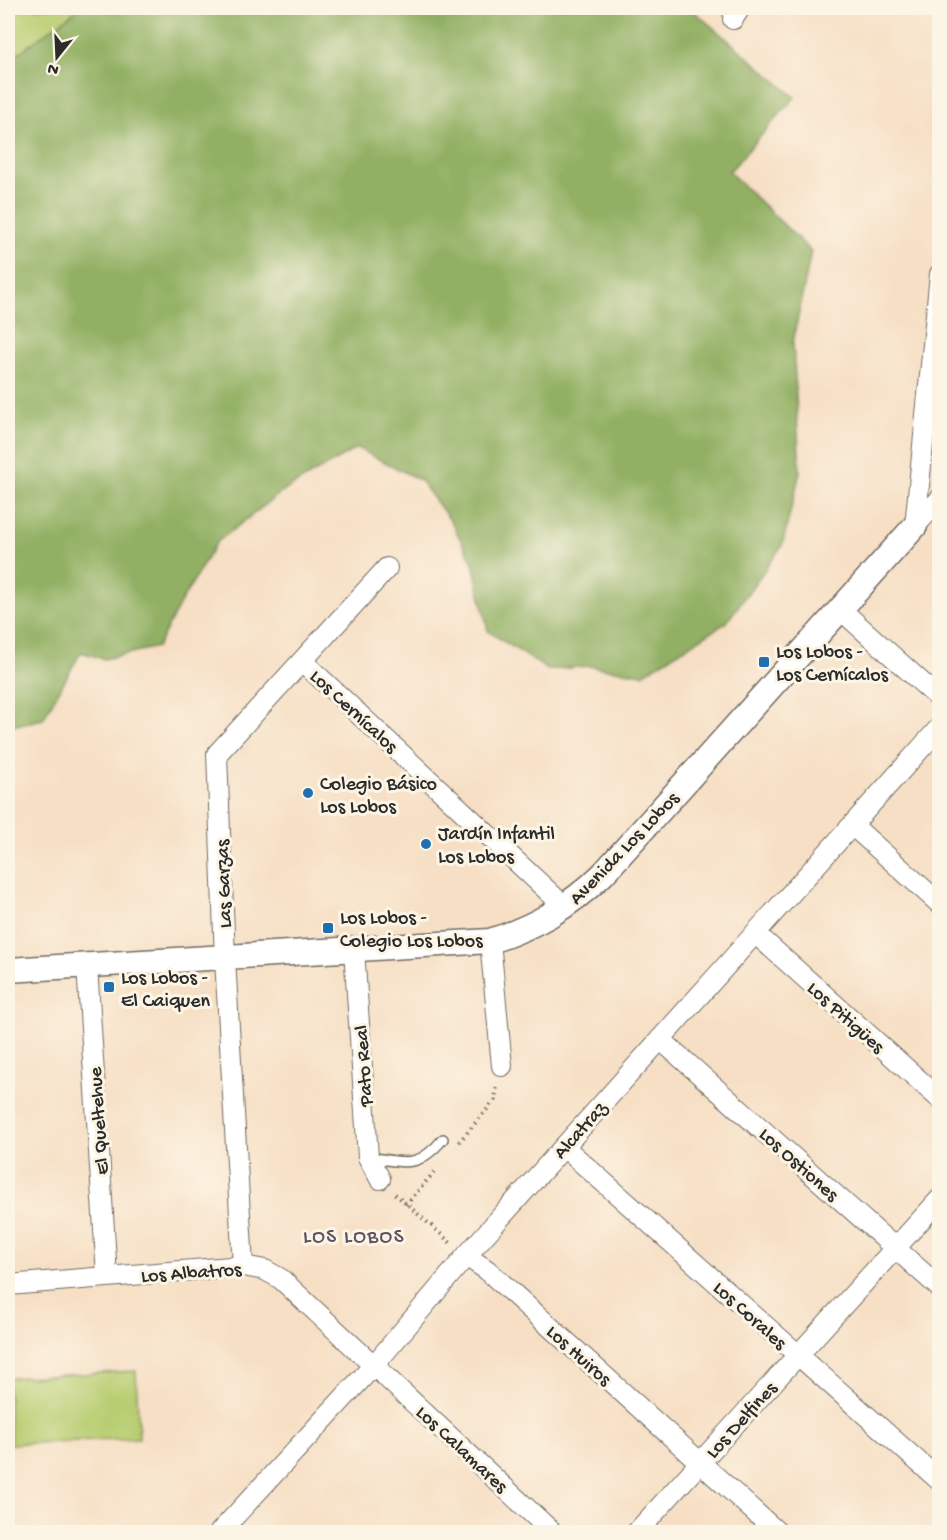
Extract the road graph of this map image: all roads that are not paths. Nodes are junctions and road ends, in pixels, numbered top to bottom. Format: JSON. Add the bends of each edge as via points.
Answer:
{"nodes":[{"id":1,"x":939,"y":274,"type":"edge"},
{"id":2,"x":939,"y":499,"type":"edge"},
{"id":3,"x":915,"y":526,"type":"junction"},
{"id":4,"x":387,"y":568,"type":"dead end"},
{"id":5,"x":840,"y":609,"type":"junction"},
{"id":6,"x":302,"y":661,"type":"junction"},
{"id":7,"x":939,"y":699,"type":"edge"},
{"id":8,"x":939,"y":727,"type":"edge"},
{"id":9,"x":852,"y":825,"type":"junction"},
{"id":10,"x":939,"y":904,"type":"edge"},
{"id":11,"x":566,"y":907,"type":"junction"},
{"id":12,"x":755,"y":933,"type":"junction"},
{"id":13,"x":490,"y":941,"type":"junction"},
{"id":14,"x":354,"y":949,"type":"junction"},
{"id":15,"x":225,"y":959,"type":"junction"},
{"id":16,"x":87,"y":966,"type":"junction"},
{"id":17,"x":8,"y":970,"type":"edge"},
{"id":18,"x":660,"y":1039,"type":"junction"},
{"id":19,"x":502,"y":1066,"type":"dead end"},
{"id":20,"x":939,"y":1099,"type":"edge"},
{"id":21,"x":443,"y":1139,"type":"dead end"},
{"id":22,"x":564,"y":1147,"type":"junction"},
{"id":23,"x":368,"y":1157,"type":"junction"},
{"id":24,"x":380,"y":1179,"type":"road end"},
{"id":25,"x":939,"y":1199,"type":"edge"},
{"id":26,"x":895,"y":1248,"type":"junction"},
{"id":27,"x":466,"y":1256,"type":"junction"},
{"id":28,"x":243,"y":1266,"type":"junction"},
{"id":29,"x":106,"y":1276,"type":"junction"},
{"id":30,"x":8,"y":1286,"type":"edge"},
{"id":31,"x":939,"y":1288,"type":"edge"},
{"id":32,"x":798,"y":1355,"type":"junction"},
{"id":33,"x":375,"y":1364,"type":"junction"},
{"id":34,"x":700,"y":1463,"type":"junction"},
{"id":35,"x":939,"y":1481,"type":"edge"},
{"id":36,"x":220,"y":1533,"type":"edge"},
{"id":37,"x":552,"y":1533,"type":"edge"},
{"id":38,"x":637,"y":1533,"type":"edge"},
{"id":39,"x":777,"y":1533,"type":"edge"}],
"edges":[{"from":1,"to":3,"type":"street"},
{"from":2,"to":3,"type":"street","name":"Avenida Los Lobos"},
{"from":3,"to":5,"type":"street","name":"Avenida Los Lobos"},
{"from":4,"to":6,"type":"street","name":"Las Garzas"},
{"from":5,"to":7,"type":"street"},
{"from":5,"to":11,"type":"street","name":"Avenida Los Lobos","via":[[603,874]]},
{"from":6,"to":11,"type":"street","name":"Los Cernícalos"},
{"from":6,"to":15,"type":"street","name":"Las Garzas","via":[[217,754]]},
{"from":8,"to":9,"type":"street","name":"Alcatraz"},
{"from":9,"to":10,"type":"street"},
{"from":9,"to":12,"type":"street","name":"Alcatraz"},
{"from":11,"to":13,"type":"street","name":"Avenida Los Lobos","via":[[535,926]]},
{"from":12,"to":18,"type":"street","name":"Alcatraz"},
{"from":12,"to":20,"type":"street","name":"Los Pitigües"},
{"from":13,"to":14,"type":"street","name":"Avenida Los Lobos"},
{"from":13,"to":19,"type":"street"},
{"from":14,"to":15,"type":"street","name":"Avenida Los Lobos"},
{"from":14,"to":23,"type":"street","name":"Pato Real"},
{"from":15,"to":16,"type":"street","name":"Avenida Los Lobos"},
{"from":15,"to":28,"type":"street","name":"Las Garzas"},
{"from":16,"to":17,"type":"street","name":"Avenida Los Lobos"},
{"from":16,"to":29,"type":"street","name":"El Queltehue"},
{"from":18,"to":22,"type":"street","name":"Alcatraz"},
{"from":18,"to":26,"type":"street","name":"Los Ostiones"},
{"from":21,"to":23,"type":"lane","via":[[426,1159],[408,1162]]},
{"from":22,"to":27,"type":"street","name":"Alcatraz"},
{"from":22,"to":32,"type":"street","name":"Los Corales"},
{"from":23,"to":24,"type":"street","name":"Pato Real"},
{"from":25,"to":26,"type":"street","name":"Los Delfines"},
{"from":26,"to":31,"type":"street","name":"Los Ostiones"},
{"from":26,"to":32,"type":"street","name":"Los Delfines"},
{"from":27,"to":33,"type":"street","name":"Alcatraz"},
{"from":27,"to":34,"type":"street","name":"Los Huiros","via":[[487,1270]]},
{"from":28,"to":29,"type":"street","name":"Los Albatros"},
{"from":28,"to":33,"type":"street","name":"Los Albatros","via":[[265,1270],[281,1279]]},
{"from":29,"to":30,"type":"street","name":"Los Albatros"},
{"from":32,"to":34,"type":"street","name":"Los Delfines"},
{"from":32,"to":35,"type":"street","name":"Los Corales"},
{"from":33,"to":36,"type":"street","name":"Alcatraz"},
{"from":33,"to":37,"type":"street","name":"Los Calamares"},
{"from":34,"to":38,"type":"street","name":"Los Delfines"},
{"from":34,"to":39,"type":"street","name":"Los Huiros"}]}
